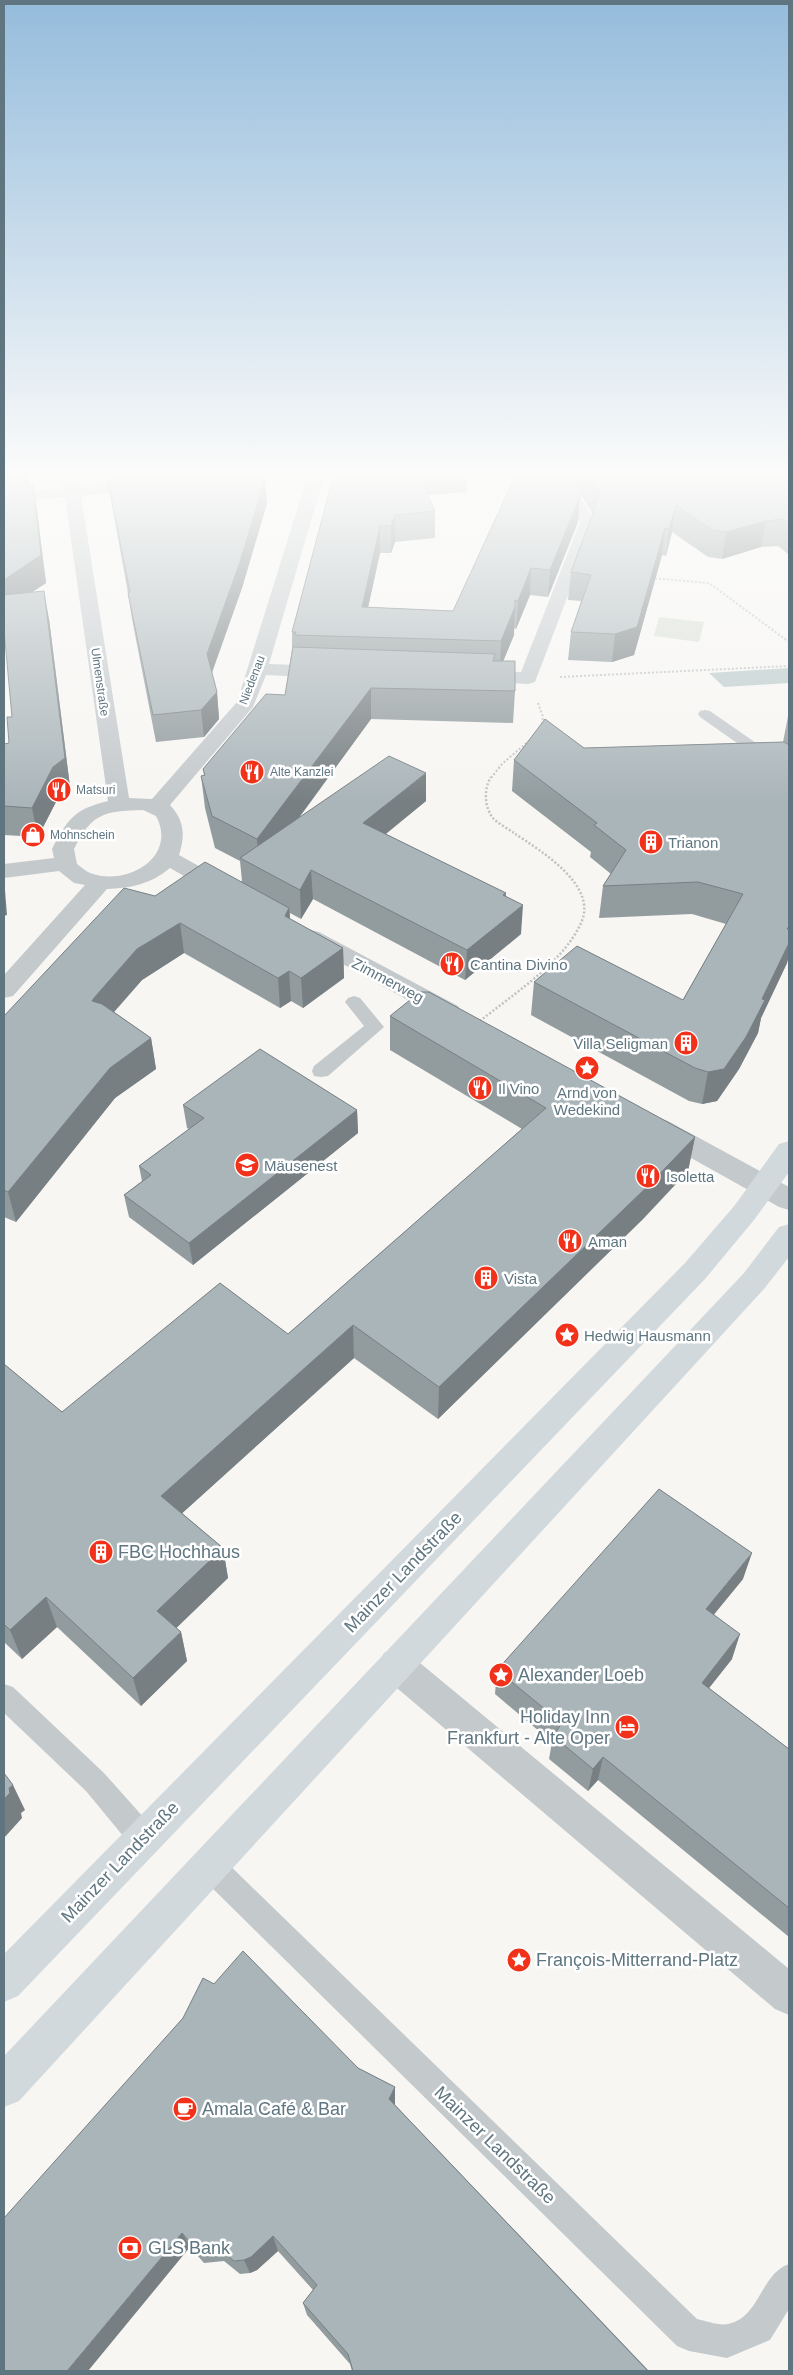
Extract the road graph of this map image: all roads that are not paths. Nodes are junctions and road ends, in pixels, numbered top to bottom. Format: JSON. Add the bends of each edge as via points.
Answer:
{"nodes":[{"id":1,"x":85,"y":581,"type":"edge"},
{"id":2,"x":284,"y":581,"type":"edge"},
{"id":3,"x":565,"y":581,"type":"edge"},
{"id":4,"x":258,"y":669,"type":"junction"},
{"id":5,"x":348,"y":672,"type":"edge"},
{"id":6,"x":458,"y":676,"type":"edge"},
{"id":7,"x":705,"y":714,"type":"dead end"},
{"id":8,"x":789,"y":773,"type":"edge"},
{"id":9,"x":119,"y":805,"type":"junction"},
{"id":10,"x":158,"y":806,"type":"junction"},
{"id":11,"x":168,"y":858,"type":"junction"},
{"id":12,"x":64,"y":864,"type":"junction"},
{"id":13,"x":4,"y":871,"type":"edge"},
{"id":14,"x":100,"y":883,"type":"junction"},
{"id":15,"x":246,"y":901,"type":"edge"},
{"id":16,"x":289,"y":925,"type":"edge"},
{"id":17,"x":4,"y":990,"type":"edge"},
{"id":18,"x":354,"y":1002,"type":"dead end"},
{"id":19,"x":474,"y":1026,"type":"edge"},
{"id":20,"x":320,"y":1070,"type":"dead end"},
{"id":21,"x":636,"y":1115,"type":"edge"},
{"id":22,"x":789,"y":1151,"type":"edge"},
{"id":23,"x":778,"y":1194,"type":"edge"},
{"id":24,"x":789,"y":1236,"type":"edge"},
{"id":25,"x":396,"y":1665,"type":"junction"},
{"id":26,"x":4,"y":1696,"type":"edge"},
{"id":27,"x":143,"y":1838,"type":"junction"},
{"id":28,"x":209,"y":1865,"type":"junction"},
{"id":29,"x":4,"y":1982,"type":"edge"},
{"id":30,"x":789,"y":1995,"type":"edge"},
{"id":31,"x":4,"y":2086,"type":"edge"},
{"id":32,"x":789,"y":2280,"type":"edge"}],
"edges":[{"from":1,"to":9,"type":"street","name":"Ulmenstraße"},
{"from":2,"to":4,"type":"street","name":"Niedenau"},
{"from":3,"to":6,"type":"street","via":[[528,678]]},
{"from":4,"to":5,"type":"street"},
{"from":4,"to":10,"type":"street","name":"Niedenau","via":[[246,703]]},
{"from":7,"to":8,"type":"lane"},
{"from":9,"to":10,"type":"street"},
{"from":9,"to":12,"type":"street","via":[[97,811],[77,822],[63,847]]},
{"from":10,"to":11,"type":"street","via":[[168,815],[173,835],[173,848]]},
{"from":11,"to":14,"type":"street","via":[[139,878],[123,883]]},
{"from":11,"to":15,"type":"street"},
{"from":12,"to":13,"type":"street"},
{"from":12,"to":14,"type":"street","via":[[79,878]]},
{"from":14,"to":17,"type":"street"},
{"from":16,"to":19,"type":"street","name":"Zimmerweg"},
{"from":18,"to":20,"type":"lane","via":[[375,1027]]},
{"from":21,"to":23,"type":"street"},
{"from":22,"to":23,"type":"main road","name":"Mainzer Landstraße"},
{"from":23,"to":27,"type":"main road","name":"Mainzer Landstraße","via":[[727,1237]]},
{"from":24,"to":25,"type":"main road","via":[[759,1275]]},
{"from":25,"to":28,"type":"main road"},
{"from":25,"to":30,"type":"street"},
{"from":26,"to":27,"type":"lane","via":[[94,1782]]},
{"from":27,"to":29,"type":"main road","name":"Mainzer Landstraße"},
{"from":28,"to":31,"type":"main road"},
{"from":28,"to":32,"type":"lane","name":"Mainzer Landstraße","via":[[689,2334],[727,2341],[758,2328]]}]}
